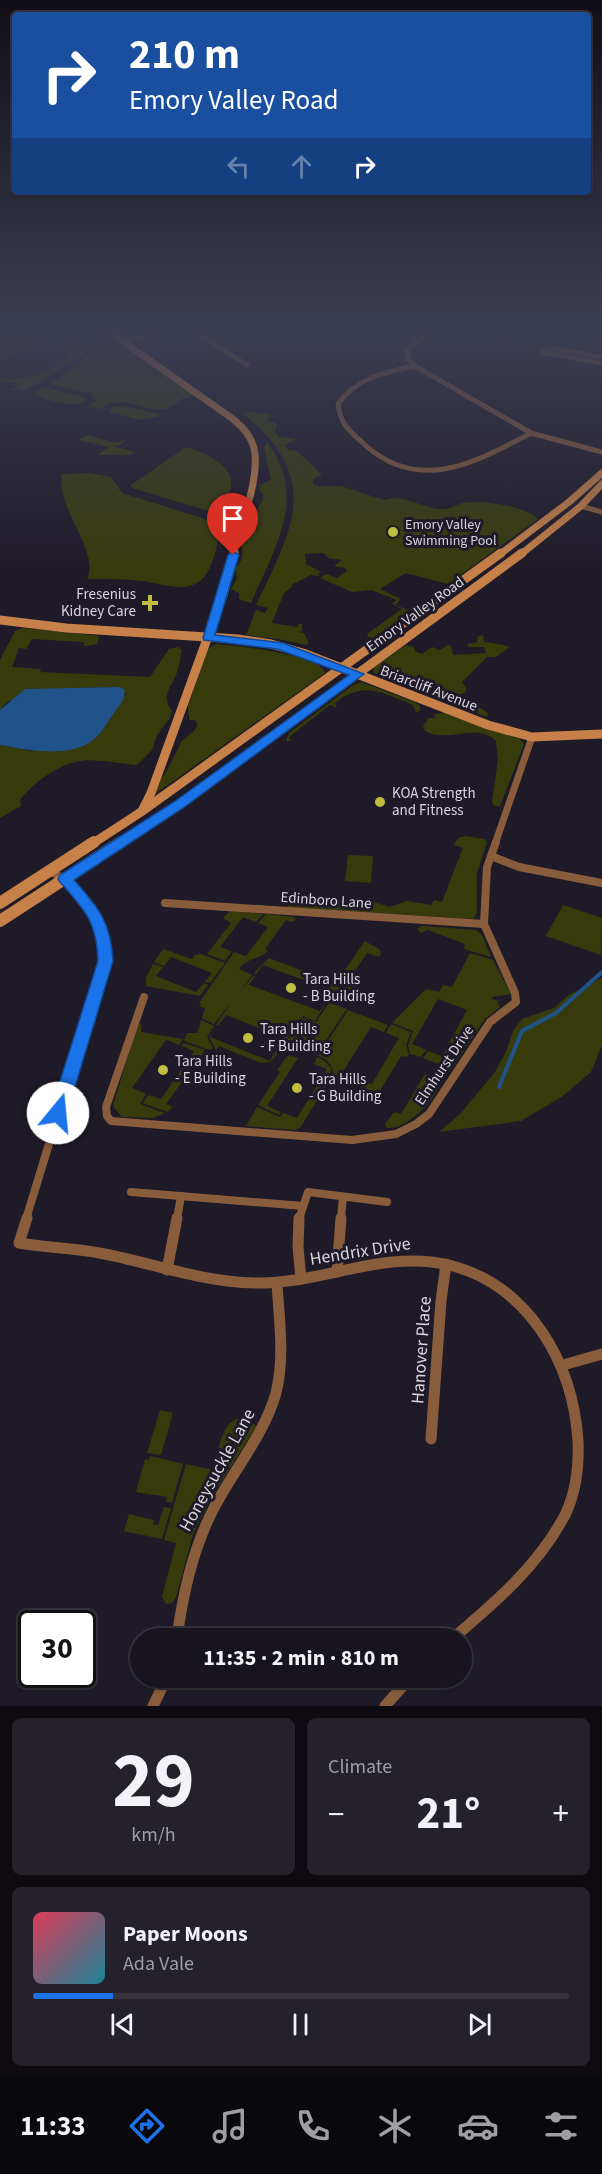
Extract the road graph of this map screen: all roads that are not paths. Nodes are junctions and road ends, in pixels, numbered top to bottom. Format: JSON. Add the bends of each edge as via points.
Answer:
{"nodes":[{"id":1,"x":221,"y":411,"type":"edge"},
{"id":2,"x":339,"y":411,"type":"edge"},
{"id":3,"x":492,"y":411,"type":"edge"},
{"id":4,"x":531,"y":433,"type":"junction"},
{"id":5,"x":602,"y":452,"type":"edge"},
{"id":6,"x":602,"y":473,"type":"edge"},
{"id":7,"x":602,"y":484,"type":"edge"},
{"id":8,"x":569,"y":502,"type":"junction"},
{"id":9,"x":581,"y":506,"type":"junction"},
{"id":10,"x":602,"y":512,"type":"edge"},
{"id":11,"x":504,"y":551,"type":"junction"},
{"id":12,"x":516,"y":558,"type":"junction"},
{"id":13,"x":424,"y":609,"type":"junction"},
{"id":14,"x":438,"y":615,"type":"junction"},
{"id":15,"x":0,"y":620,"type":"edge"},
{"id":16,"x":208,"y":638,"type":"junction"},
{"id":17,"x":341,"y":668,"type":"junction"},
{"id":18,"x":358,"y":674,"type":"junction"},
{"id":19,"x":602,"y":734,"type":"edge"},
{"id":20,"x":532,"y":737,"type":"junction"},
{"id":21,"x":141,"y":812,"type":"junction"},
{"id":22,"x":491,"y":856,"type":"junction"},
{"id":23,"x":51,"y":871,"type":"junction"},
{"id":24,"x":65,"y":879,"type":"junction"},
{"id":25,"x":602,"y":883,"type":"edge"},
{"id":26,"x":0,"y":903,"type":"edge"},
{"id":27,"x":165,"y":903,"type":"dead end"},
{"id":28,"x":0,"y":921,"type":"edge"},
{"id":29,"x":484,"y":924,"type":"junction"},
{"id":30,"x":144,"y":997,"type":"dead end"},
{"id":31,"x":131,"y":1192,"type":"dead end"},
{"id":32,"x":181,"y":1196,"type":"junction"},
{"id":33,"x":343,"y":1197,"type":"junction"},
{"id":34,"x":387,"y":1202,"type":"dead end"},
{"id":35,"x":303,"y":1206,"type":"junction"},
{"id":36,"x":446,"y":1264,"type":"junction"},
{"id":37,"x":167,"y":1270,"type":"junction"},
{"id":38,"x":337,"y":1272,"type":"junction"},
{"id":39,"x":301,"y":1280,"type":"junction"},
{"id":40,"x":277,"y":1283,"type":"junction"},
{"id":41,"x":602,"y":1354,"type":"edge"},
{"id":42,"x":563,"y":1365,"type":"junction"},
{"id":43,"x":431,"y":1439,"type":"dead end"},
{"id":44,"x":178,"y":1628,"type":"edge"},
{"id":45,"x":465,"y":1628,"type":"edge"},
{"id":46,"x":162,"y":1688,"type":"edge"},
{"id":47,"x":401,"y":1688,"type":"edge"},
{"id":48,"x":153,"y":1706,"type":"edge"},
{"id":49,"x":385,"y":1706,"type":"edge"}],
"edges":[{"from":1,"to":16,"type":"main road","via":[[243,427],[252,442],[254,474]]},
{"from":2,"to":4,"type":"street","via":[[344,426],[382,459],[419,471],[473,464]]},
{"from":3,"to":4,"type":"street"},
{"from":4,"to":5,"type":"street"},
{"from":6,"to":8,"type":"main road","name":"Emory Valley Road"},
{"from":7,"to":9,"type":"main road","name":"Emory Valley Road"},
{"from":8,"to":9,"type":"main road"},
{"from":8,"to":11,"type":"main road","name":"Emory Valley Road"},
{"from":9,"to":10,"type":"street"},
{"from":9,"to":12,"type":"main road","name":"Emory Valley Road"},
{"from":11,"to":12,"type":"main road"},
{"from":11,"to":13,"type":"main road","name":"Emory Valley Road"},
{"from":12,"to":14,"type":"main road","name":"Emory Valley Road"},
{"from":13,"to":14,"type":"main road"},
{"from":13,"to":17,"type":"main road","name":"Emory Valley Road"},
{"from":14,"to":18,"type":"main road","name":"Emory Valley Road"},
{"from":15,"to":16,"type":"main road","name":"Briarcliff Avenue"},
{"from":16,"to":17,"type":"main road","name":"Briarcliff Avenue","via":[[271,644]]},
{"from":16,"to":21,"type":"main road"},
{"from":17,"to":18,"type":"main road","name":"Briarcliff Avenue"},
{"from":17,"to":21,"type":"main road","name":"Emory Valley Road"},
{"from":18,"to":20,"type":"main road","name":"Briarcliff Avenue","via":[[488,725]]},
{"from":18,"to":24,"type":"main road","name":"Emory Valley Road","via":[[179,805]]},
{"from":19,"to":20,"type":"main road","name":"Briarcliff Avenue"},
{"from":20,"to":22,"type":"street","name":"Elmhurst Drive"},
{"from":21,"to":23,"type":"main road","name":"Emory Valley Road"},
{"from":22,"to":25,"type":"street","via":[[519,867]]},
{"from":22,"to":29,"type":"street","name":"Elmhurst Drive"},
{"from":23,"to":24,"type":"street"},
{"from":23,"to":26,"type":"main road","name":"Emory Valley Road"},
{"from":24,"to":28,"type":"main road","name":"Emory Valley Road"},
{"from":24,"to":37,"type":"street","name":"Hendrix Drive","via":[[99,921],[105,939],[105,961],[19,1243],[103,1254]]},
{"from":27,"to":29,"type":"street","name":"Edinboro Lane"},
{"from":29,"to":30,"type":"street","name":"Elmhurst Drive","via":[[516,1002],[490,1022],[429,1114],[416,1124],[381,1138],[338,1140],[111,1121],[106,1107]]},
{"from":31,"to":32,"type":"street"},
{"from":32,"to":35,"type":"street"},
{"from":32,"to":37,"type":"street"},
{"from":33,"to":34,"type":"street"},
{"from":33,"to":35,"type":"street","via":[[308,1192]]},
{"from":33,"to":38,"type":"street"},
{"from":35,"to":39,"type":"street","via":[[297,1249]]},
{"from":36,"to":38,"type":"street","name":"Hendrix Drive","via":[[423,1259],[398,1260]]},
{"from":36,"to":42,"type":"street","name":"Hendrix Drive","via":[[485,1278],[508,1293],[547,1336]]},
{"from":36,"to":43,"type":"street","name":"Hanover Place"},
{"from":37,"to":40,"type":"street","name":"Hendrix Drive","via":[[222,1282]]},
{"from":38,"to":39,"type":"street","name":"Hendrix Drive"},
{"from":39,"to":40,"type":"street","name":"Hendrix Drive"},
{"from":40,"to":44,"type":"street","name":"Honeysuckle Lane","via":[[281,1365],[277,1391],[262,1432],[197,1542]]},
{"from":41,"to":42,"type":"street"},
{"from":42,"to":45,"type":"street","name":"Hendrix Drive","via":[[579,1424],[577,1470],[567,1511],[546,1549],[500,1598]]},
{"from":46,"to":48,"type":"street"},
{"from":47,"to":49,"type":"street"}]}
